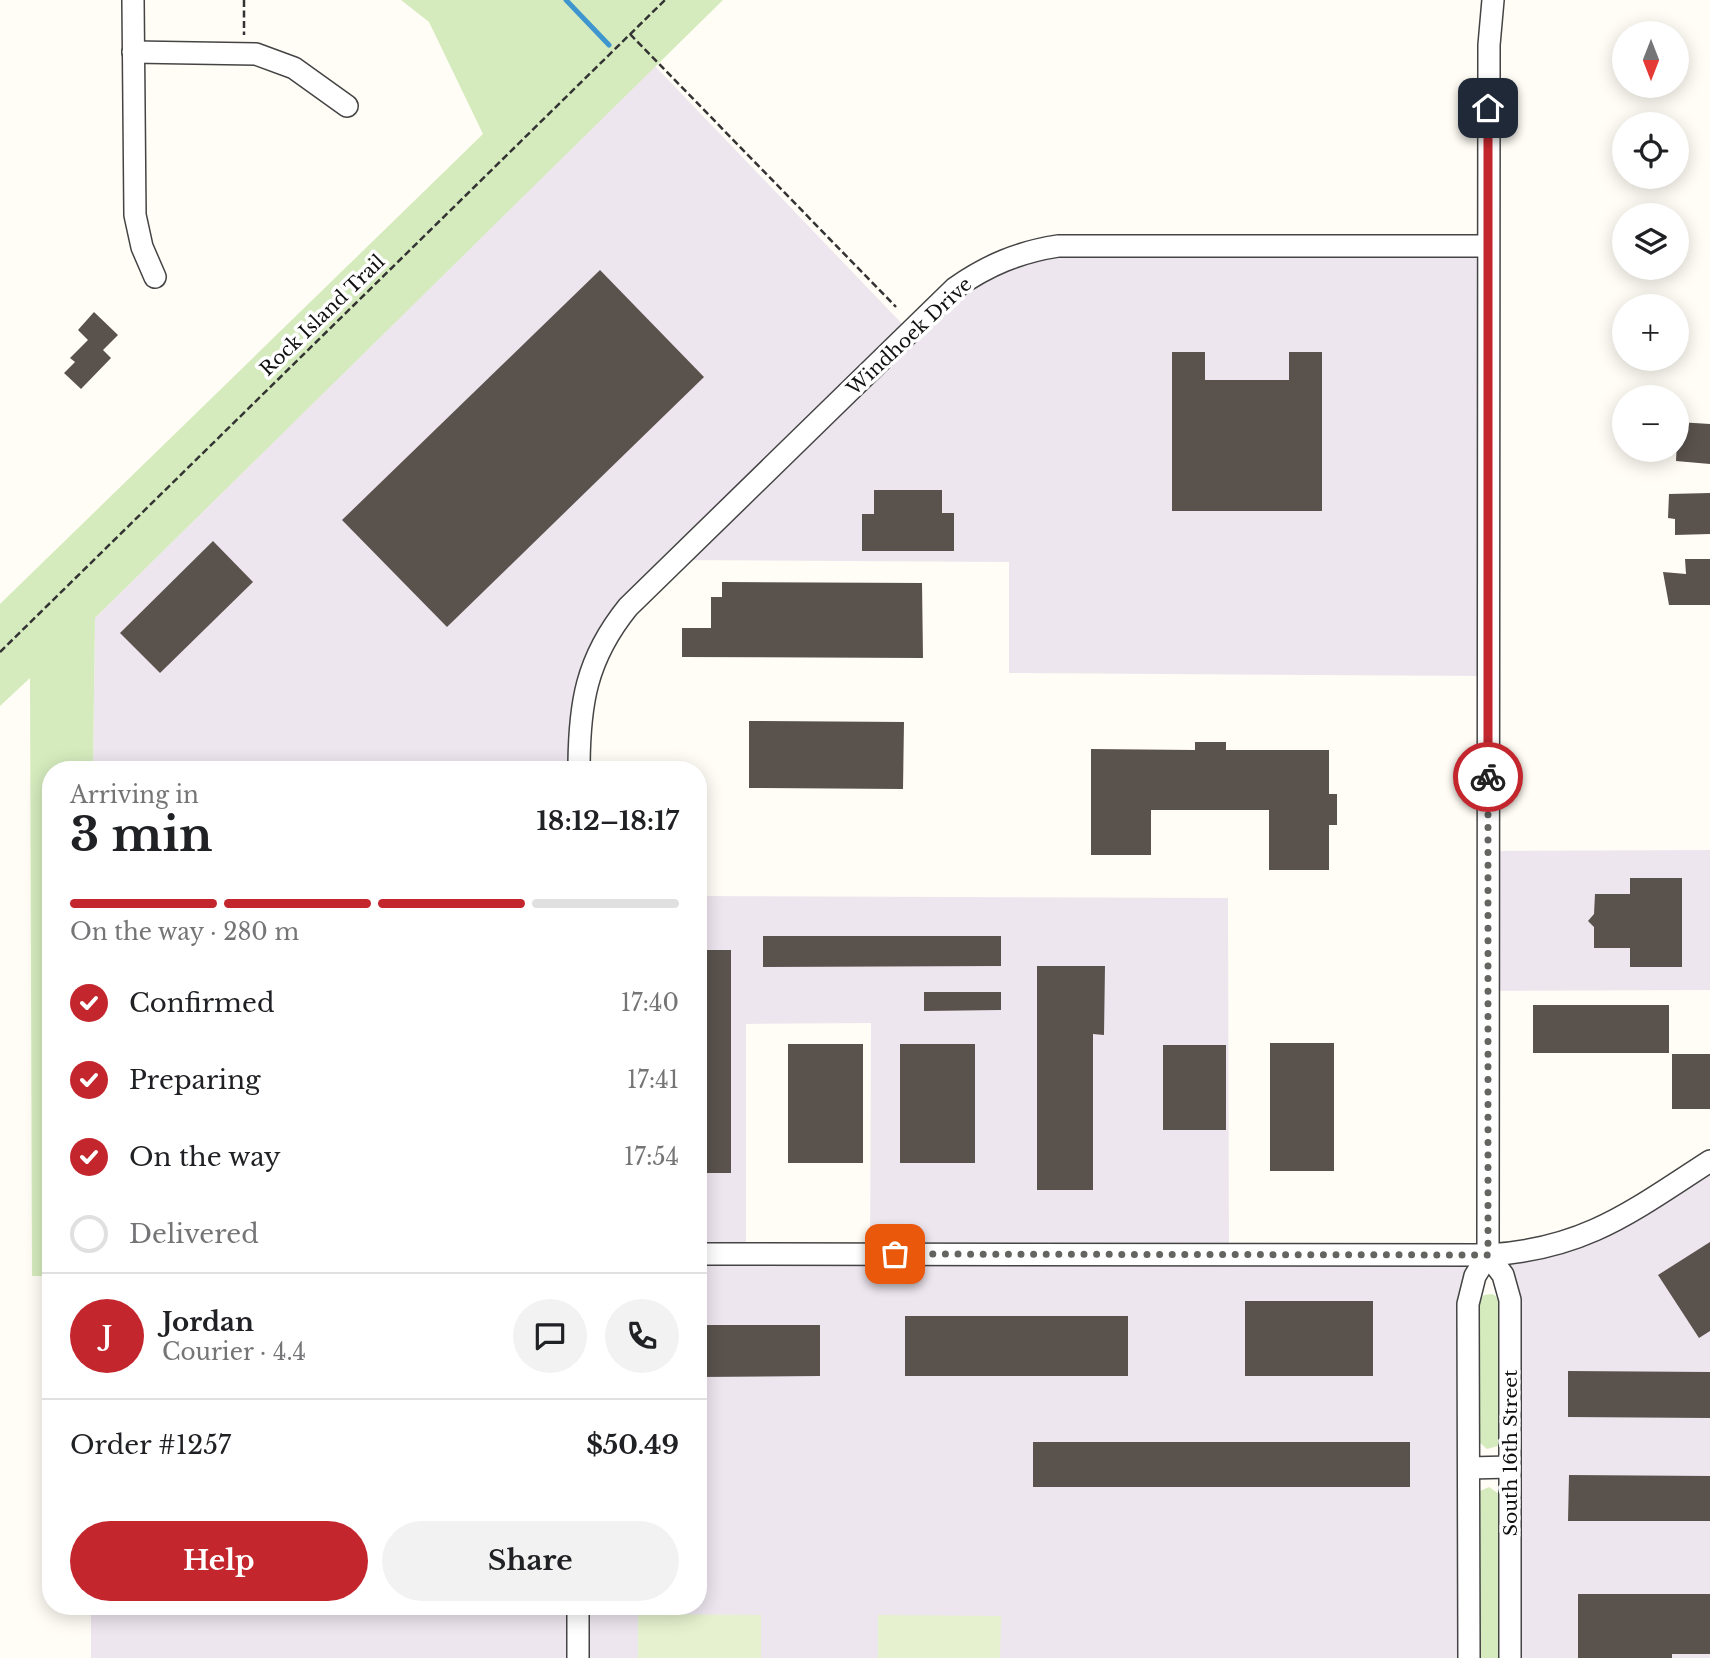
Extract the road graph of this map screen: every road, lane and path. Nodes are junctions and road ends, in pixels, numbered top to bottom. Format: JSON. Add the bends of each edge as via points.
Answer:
{"nodes":[{"id":1,"x":133,"y":0,"type":"edge"},
{"id":2,"x":244,"y":0,"type":"edge"},
{"id":3,"x":665,"y":0,"type":"edge"},
{"id":4,"x":1493,"y":0,"type":"edge"},
{"id":5,"x":630,"y":34,"type":"junction"},
{"id":6,"x":244,"y":35,"type":"dead end"},
{"id":7,"x":133,"y":52,"type":"junction"},
{"id":8,"x":347,"y":106,"type":"dead end"},
{"id":9,"x":1488,"y":246,"type":"junction"},
{"id":10,"x":155,"y":277,"type":"dead end"},
{"id":11,"x":897,"y":307,"type":"dead end"},
{"id":12,"x":0,"y":652,"type":"edge"},
{"id":13,"x":579,"y":761,"type":"edge"},
{"id":14,"x":1710,"y":1161,"type":"edge"},
{"id":15,"x":707,"y":1254,"type":"edge"},
{"id":16,"x":1488,"y":1255,"type":"junction"},
{"id":17,"x":1510,"y":1467,"type":"junction"},
{"id":18,"x":1469,"y":1468,"type":"junction"},
{"id":19,"x":578,"y":1615,"type":"edge"},
{"id":20,"x":578,"y":1658,"type":"edge"},
{"id":21,"x":1469,"y":1658,"type":"edge"},
{"id":22,"x":1510,"y":1658,"type":"edge"}],
"edges":[{"from":1,"to":7,"type":"street"},
{"from":2,"to":6,"type":"path"},
{"from":3,"to":5,"type":"path","name":"Rock Island Trail"},
{"from":4,"to":9,"type":"street"},
{"from":5,"to":11,"type":"path"},
{"from":5,"to":12,"type":"path","name":"Rock Island Trail"},
{"from":7,"to":8,"type":"street","via":[[256,54],[294,68]]},
{"from":7,"to":10,"type":"street","via":[[135,215]]},
{"from":9,"to":13,"type":"street","name":"Windhoek Drive","via":[[1058,246],[1008,257],[980,270],[955,288],[628,607],[597,652],[585,687]]},
{"from":9,"to":16,"type":"street"},
{"from":14,"to":16,"type":"street","via":[[1615,1222],[1584,1236],[1522,1253]]},
{"from":15,"to":16,"type":"street"},
{"from":16,"to":17,"type":"street","name":"South 16th Street","via":[[1503,1275],[1510,1300]]},
{"from":16,"to":18,"type":"street","via":[[1475,1276],[1468,1304]]},
{"from":17,"to":18,"type":"street"},
{"from":17,"to":22,"type":"street","name":"South 16th Street"},
{"from":18,"to":21,"type":"street"},
{"from":19,"to":20,"type":"street"}]}
